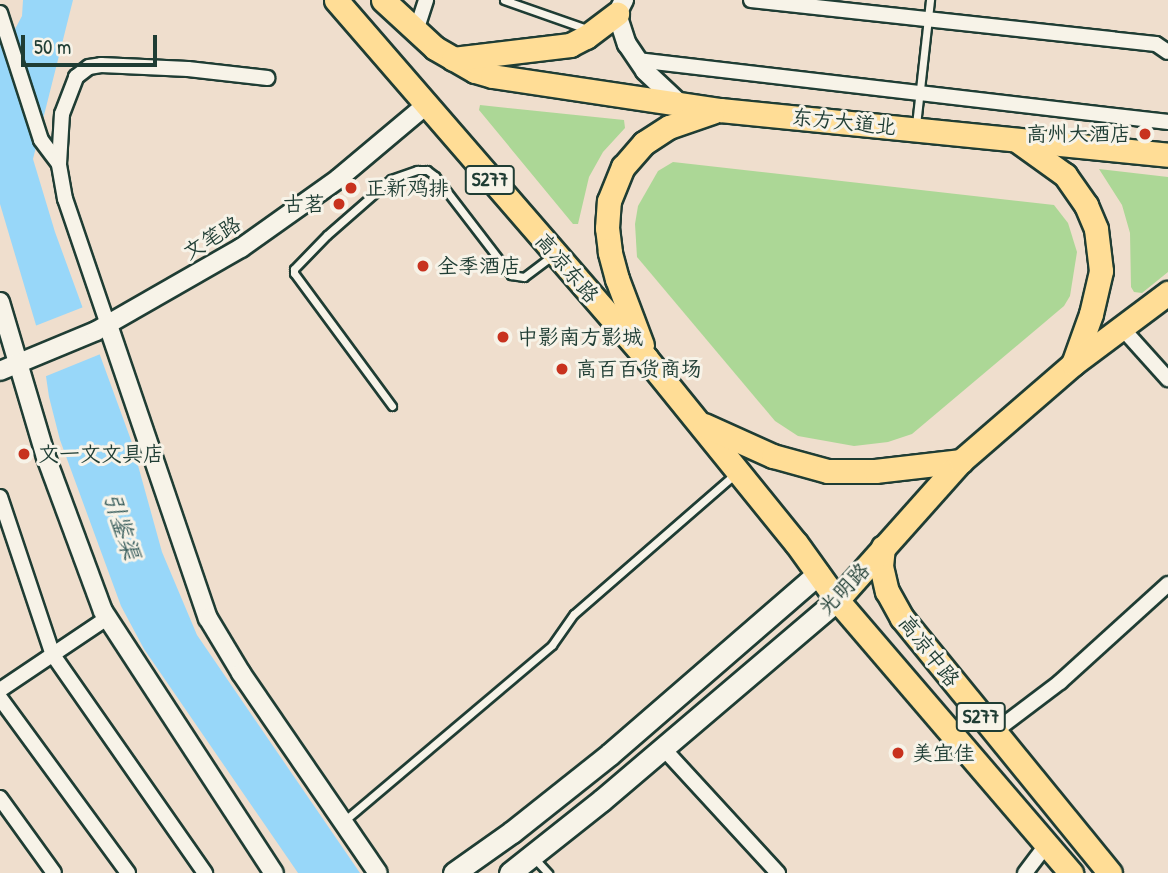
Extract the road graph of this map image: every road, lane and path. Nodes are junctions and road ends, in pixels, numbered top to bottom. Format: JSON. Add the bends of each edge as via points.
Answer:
{"nodes":[{"id":1,"x":335,"y":0,"type":"edge"},
{"id":2,"x":383,"y":0,"type":"edge"},
{"id":3,"x":426,"y":0,"type":"edge"},
{"id":4,"x":504,"y":0,"type":"edge"},
{"id":5,"x":751,"y":0,"type":"edge"},
{"id":6,"x":930,"y":0,"type":"edge"},
{"id":7,"x":620,"y":7,"type":"edge"},
{"id":8,"x":2,"y":17,"type":"edge"},
{"id":9,"x":928,"y":21,"type":"junction"},
{"id":10,"x":416,"y":32,"type":"junction"},
{"id":11,"x":594,"y":32,"type":"junction"},
{"id":12,"x":1168,"y":52,"type":"edge"},
{"id":13,"x":453,"y":60,"type":"junction"},
{"id":14,"x":637,"y":60,"type":"junction"},
{"id":15,"x":267,"y":78,"type":"dead end"},
{"id":16,"x":919,"y":94,"type":"junction"},
{"id":17,"x":680,"y":104,"type":"junction"},
{"id":18,"x":425,"y":106,"type":"junction"},
{"id":19,"x":720,"y":110,"type":"junction"},
{"id":20,"x":1168,"y":122,"type":"edge"},
{"id":21,"x":915,"y":130,"type":"junction"},
{"id":22,"x":1016,"y":140,"type":"junction"},
{"id":23,"x":1168,"y":155,"type":"edge"},
{"id":24,"x":59,"y":164,"type":"junction"},
{"id":25,"x":554,"y":254,"type":"junction"},
{"id":26,"x":1168,"y":293,"type":"edge"},
{"id":27,"x":0,"y":302,"type":"edge"},
{"id":28,"x":102,"y":328,"type":"junction"},
{"id":29,"x":1122,"y":328,"type":"junction"},
{"id":30,"x":646,"y":358,"type":"junction"},
{"id":31,"x":26,"y":362,"type":"junction"},
{"id":32,"x":1073,"y":364,"type":"junction"},
{"id":33,"x":0,"y":371,"type":"edge"},
{"id":34,"x":1168,"y":379,"type":"edge"},
{"id":35,"x":392,"y":406,"type":"dead end"},
{"id":36,"x":701,"y":424,"type":"junction"},
{"id":37,"x":961,"y":461,"type":"junction"},
{"id":38,"x":738,"y":471,"type":"junction"},
{"id":39,"x":0,"y":497,"type":"edge"},
{"id":40,"x":883,"y":547,"type":"junction"},
{"id":41,"x":819,"y":573,"type":"junction"},
{"id":42,"x":1168,"y":584,"type":"edge"},
{"id":43,"x":837,"y":600,"type":"junction"},
{"id":44,"x":107,"y":618,"type":"junction"},
{"id":45,"x":53,"y":655,"type":"junction"},
{"id":46,"x":710,"y":667,"type":"junction"},
{"id":47,"x":0,"y":690,"type":"edge"},
{"id":48,"x":730,"y":692,"type":"junction"},
{"id":49,"x":0,"y":698,"type":"edge"},
{"id":50,"x":994,"y":732,"type":"junction"},
{"id":51,"x":663,"y":748,"type":"junction"},
{"id":52,"x":1024,"y":770,"type":"junction"},
{"id":53,"x":1000,"y":791,"type":"junction"},
{"id":54,"x":0,"y":798,"type":"edge"},
{"id":55,"x":344,"y":822,"type":"junction"},
{"id":56,"x":1046,"y":845,"type":"junction"},
{"id":57,"x":533,"y":857,"type":"junction"},
{"id":58,"x":54,"y":873,"type":"edge"},
{"id":59,"x":128,"y":873,"type":"edge"},
{"id":60,"x":205,"y":873,"type":"edge"},
{"id":61,"x":274,"y":873,"type":"edge"},
{"id":62,"x":378,"y":873,"type":"edge"},
{"id":63,"x":454,"y":873,"type":"edge"},
{"id":64,"x":510,"y":873,"type":"edge"},
{"id":65,"x":548,"y":873,"type":"edge"},
{"id":66,"x":778,"y":873,"type":"edge"},
{"id":67,"x":1025,"y":873,"type":"edge"},
{"id":68,"x":1071,"y":873,"type":"edge"},
{"id":69,"x":1110,"y":873,"type":"edge"}],
"edges":[{"from":1,"to":18,"type":"main road","name":"高凉东路","number":"S277"},
{"from":2,"to":10,"type":"main road","number":"S277"},
{"from":3,"to":10,"type":"street"},
{"from":4,"to":11,"type":"lane"},
{"from":5,"to":9,"type":"street"},
{"from":6,"to":9,"type":"lane"},
{"from":7,"to":11,"type":"main road"},
{"from":7,"to":14,"type":"street"},
{"from":8,"to":24,"type":"street","via":[[41,140]]},
{"from":9,"to":12,"type":"street","via":[[1157,44]]},
{"from":9,"to":16,"type":"lane"},
{"from":10,"to":13,"type":"main road","number":"S277"},
{"from":11,"to":13,"type":"main road","via":[[562,47]]},
{"from":13,"to":17,"type":"main road","name":"东方大道北","number":"S277","via":[[492,76]]},
{"from":14,"to":16,"type":"street"},
{"from":14,"to":17,"type":"street"},
{"from":15,"to":24,"type":"street","via":[[188,69],[89,67],[76,77],[67,97]]},
{"from":16,"to":20,"type":"street"},
{"from":16,"to":21,"type":"lane"},
{"from":17,"to":19,"type":"main road","name":"东方大道北","number":"S277"},
{"from":18,"to":25,"type":"main road","name":"高凉东路","number":"S277"},
{"from":18,"to":28,"type":"street","name":"文笔路","via":[[287,218]]},
{"from":19,"to":21,"type":"main road","name":"东方大道北","number":"S277"},
{"from":19,"to":30,"type":"main road","number":"S277","via":[[669,127],[644,143],[622,167],[608,201],[607,228],[617,279]]},
{"from":21,"to":22,"type":"main road","name":"东方大道北","number":"S277"},
{"from":22,"to":23,"type":"main road","name":"东方大道北"},
{"from":22,"to":32,"type":"main road","number":"S277","via":[[1065,175],[1096,229],[1101,271]]},
{"from":24,"to":28,"type":"street"},
{"from":25,"to":30,"type":"main road","name":"高凉东路","number":"S277"},
{"from":25,"to":35,"type":"lane","via":[[524,277],[511,275],[427,170],[391,179],[327,234],[294,273]]},
{"from":26,"to":29,"type":"main road","name":"光明路"},
{"from":27,"to":31,"type":"street"},
{"from":28,"to":31,"type":"street","name":"文笔路"},
{"from":28,"to":55,"type":"street","via":[[208,618]]},
{"from":29,"to":32,"type":"main road","name":"光明路"},
{"from":29,"to":34,"type":"street"},
{"from":30,"to":36,"type":"main road","name":"高凉东路","number":"S277"},
{"from":31,"to":33,"type":"street","name":"文笔路"},
{"from":31,"to":44,"type":"street","via":[[46,457]]},
{"from":32,"to":37,"type":"main road","name":"光明路","number":"S277"},
{"from":36,"to":37,"type":"main road","number":"S277","via":[[773,456],[828,471],[875,471]]},
{"from":36,"to":38,"type":"main road","name":"高凉东路","number":"S277"},
{"from":37,"to":40,"type":"main road","name":"光明路","number":"S277"},
{"from":38,"to":41,"type":"main road","name":"高凉东路","number":"S277"},
{"from":38,"to":55,"type":"lane","via":[[574,614],[552,645]]},
{"from":39,"to":45,"type":"street"},
{"from":40,"to":43,"type":"main road","name":"光明路","number":"S277"},
{"from":40,"to":50,"type":"main road","name":"高凉中路","number":"S277","via":[[883,574],[894,606]]},
{"from":41,"to":43,"type":"main road","name":"高凉中路","number":"S277"},
{"from":41,"to":46,"type":"main road","name":"光明路"},
{"from":42,"to":50,"type":"street","via":[[1060,682]]},
{"from":43,"to":48,"type":"main road","name":"光明路"},
{"from":43,"to":53,"type":"main road","name":"高凉中路","number":"S277"},
{"from":44,"to":45,"type":"street"},
{"from":44,"to":61,"type":"street"},
{"from":45,"to":47,"type":"street"},
{"from":45,"to":60,"type":"street"},
{"from":46,"to":48,"type":"main road"},
{"from":46,"to":63,"type":"main road","name":"光明路","via":[[610,754]]},
{"from":48,"to":51,"type":"main road","name":"光明路"},
{"from":49,"to":59,"type":"street"},
{"from":50,"to":52,"type":"main road","name":"高凉中路","number":"S277"},
{"from":51,"to":57,"type":"main road","name":"光明路"},
{"from":51,"to":66,"type":"street"},
{"from":52,"to":53,"type":"main road"},
{"from":52,"to":69,"type":"main road","name":"高凉中路","number":"S277"},
{"from":53,"to":56,"type":"main road","name":"高凉中路","number":"S277"},
{"from":54,"to":58,"type":"street"},
{"from":55,"to":62,"type":"street"},
{"from":56,"to":67,"type":"street"},
{"from":56,"to":68,"type":"main road","name":"高凉中路","number":"S277"},
{"from":57,"to":64,"type":"main road","name":"光明路"},
{"from":57,"to":65,"type":"lane"}]}
